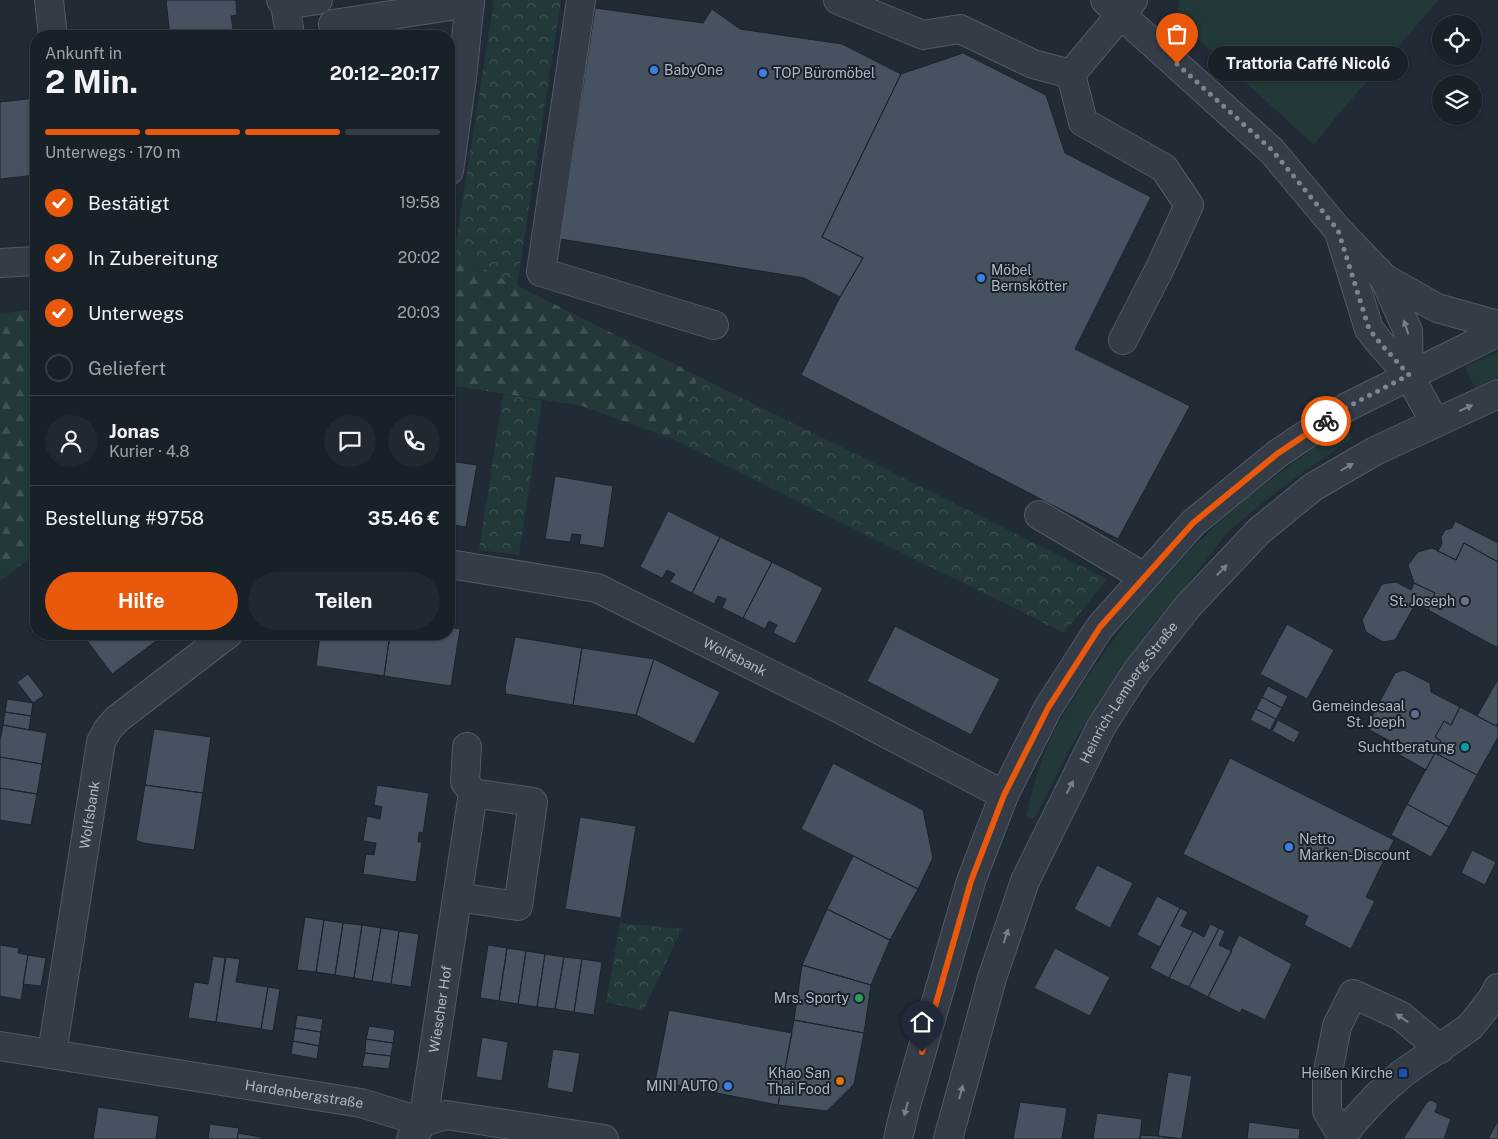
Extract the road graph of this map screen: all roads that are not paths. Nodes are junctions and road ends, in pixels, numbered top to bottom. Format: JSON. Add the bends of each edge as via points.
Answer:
{"nodes":[{"id":1,"x":49,"y":0,"type":"edge"},
{"id":2,"x":318,"y":0,"type":"edge"},
{"id":3,"x":581,"y":0,"type":"edge"},
{"id":4,"x":838,"y":0,"type":"edge"},
{"id":5,"x":470,"y":2,"type":"edge"},
{"id":6,"x":283,"y":3,"type":"edge"},
{"id":7,"x":1120,"y":4,"type":"edge"},
{"id":8,"x":333,"y":20,"type":"edge"},
{"id":9,"x":52,"y":30,"type":"edge"},
{"id":10,"x":289,"y":30,"type":"edge"},
{"id":11,"x":1071,"y":74,"type":"junction"},
{"id":12,"x":455,"y":117,"type":"edge"},
{"id":13,"x":1338,"y":230,"type":"junction"},
{"id":14,"x":30,"y":261,"type":"edge"},
{"id":15,"x":0,"y":264,"type":"edge"},
{"id":16,"x":1384,"y":278,"type":"junction"},
{"id":17,"x":714,"y":325,"type":"dead end"},
{"id":18,"x":1498,"y":325,"type":"edge"},
{"id":19,"x":1498,"y":332,"type":"edge"},
{"id":20,"x":1123,"y":340,"type":"dead end"},
{"id":21,"x":1409,"y":375,"type":"junction"},
{"id":22,"x":1498,"y":394,"type":"edge"},
{"id":23,"x":1435,"y":423,"type":"junction"},
{"id":24,"x":1038,"y":515,"type":"dead end"},
{"id":25,"x":455,"y":565,"type":"edge"},
{"id":26,"x":1144,"y":577,"type":"junction"},
{"id":27,"x":220,"y":640,"type":"edge"},
{"id":28,"x":468,"y":747,"type":"dead end"},
{"id":29,"x":473,"y":793,"type":"junction"},
{"id":30,"x":1004,"y":795,"type":"junction"},
{"id":31,"x":457,"y":897,"type":"junction"},
{"id":32,"x":1498,"y":988,"type":"edge"},
{"id":33,"x":0,"y":1046,"type":"edge"},
{"id":34,"x":1440,"y":1049,"type":"junction"},
{"id":35,"x":52,"y":1053,"type":"junction"},
{"id":36,"x":417,"y":1130,"type":"edge"},
{"id":37,"x":1341,"y":1137,"type":"edge"},
{"id":38,"x":604,"y":1139,"type":"edge"},
{"id":39,"x":898,"y":1139,"type":"edge"},
{"id":40,"x":948,"y":1139,"type":"edge"}],
"edges":[{"from":1,"to":9,"type":"street"},
{"from":2,"to":6,"type":"street"},
{"from":3,"to":17,"type":"street","via":[[541,272]]},
{"from":4,"to":11,"type":"street","via":[[923,35],[960,29],[1033,64]]},
{"from":5,"to":8,"type":"street"},
{"from":5,"to":12,"type":"street"},
{"from":6,"to":10,"type":"street"},
{"from":7,"to":11,"type":"street"},
{"from":7,"to":13,"type":"street","via":[[1272,150]]},
{"from":11,"to":20,"type":"street","via":[[1083,122],[1164,168],[1189,205]]},
{"from":13,"to":16,"type":"street"},
{"from":13,"to":21,"type":"street","via":[[1369,329]]},
{"from":14,"to":15,"type":"street"},
{"from":16,"to":18,"type":"street","via":[[1437,308]]},
{"from":21,"to":16,"type":"street","one_way":true,"via":[[1408,330]]},
{"from":19,"to":21,"type":"street"},
{"from":21,"to":23,"type":"street"},
{"from":21,"to":26,"type":"street","via":[[1347,407],[1277,454],[1193,523]]},
{"from":23,"to":22,"type":"street","name":"Heinrich-Lemberg-Straße","one_way":true},
{"from":40,"to":23,"type":"street","name":"Heinrich-Lemberg-Straße","one_way":true,"via":[[992,978],[1025,882],[1101,726],[1137,671],[1188,605],[1266,526],[1313,487],[1375,450]]},
{"from":24,"to":26,"type":"street"},
{"from":25,"to":30,"type":"street","name":"Wolfsbank","via":[[597,588]]},
{"from":26,"to":30,"type":"street","via":[[1100,627],[1048,708]]},
{"from":27,"to":35,"type":"street","name":"Wolfsbank","via":[[117,719],[101,742]]},
{"from":28,"to":29,"type":"street","via":[[465,782]]},
{"from":29,"to":31,"type":"street","name":"Wiescher Hof"},
{"from":29,"to":31,"type":"street","via":[[533,802],[518,906]]},
{"from":30,"to":39,"type":"street","one_way":true,"via":[[971,881]]},
{"from":31,"to":36,"type":"street","name":"Wiescher Hof"},
{"from":32,"to":34,"type":"street","via":[[1470,1027]]},
{"from":33,"to":35,"type":"street","name":"Hardenbergstraße"},
{"from":34,"to":37,"type":"street","via":[[1403,1072]]},
{"from":34,"to":37,"type":"street","one_way":true,"via":[[1401,1016],[1353,994],[1337,1026],[1327,1077],[1327,1112]]},
{"from":35,"to":36,"type":"street","name":"Hardenbergstraße","via":[[361,1103]]},
{"from":36,"to":38,"type":"street","via":[[446,1115]]}]}
